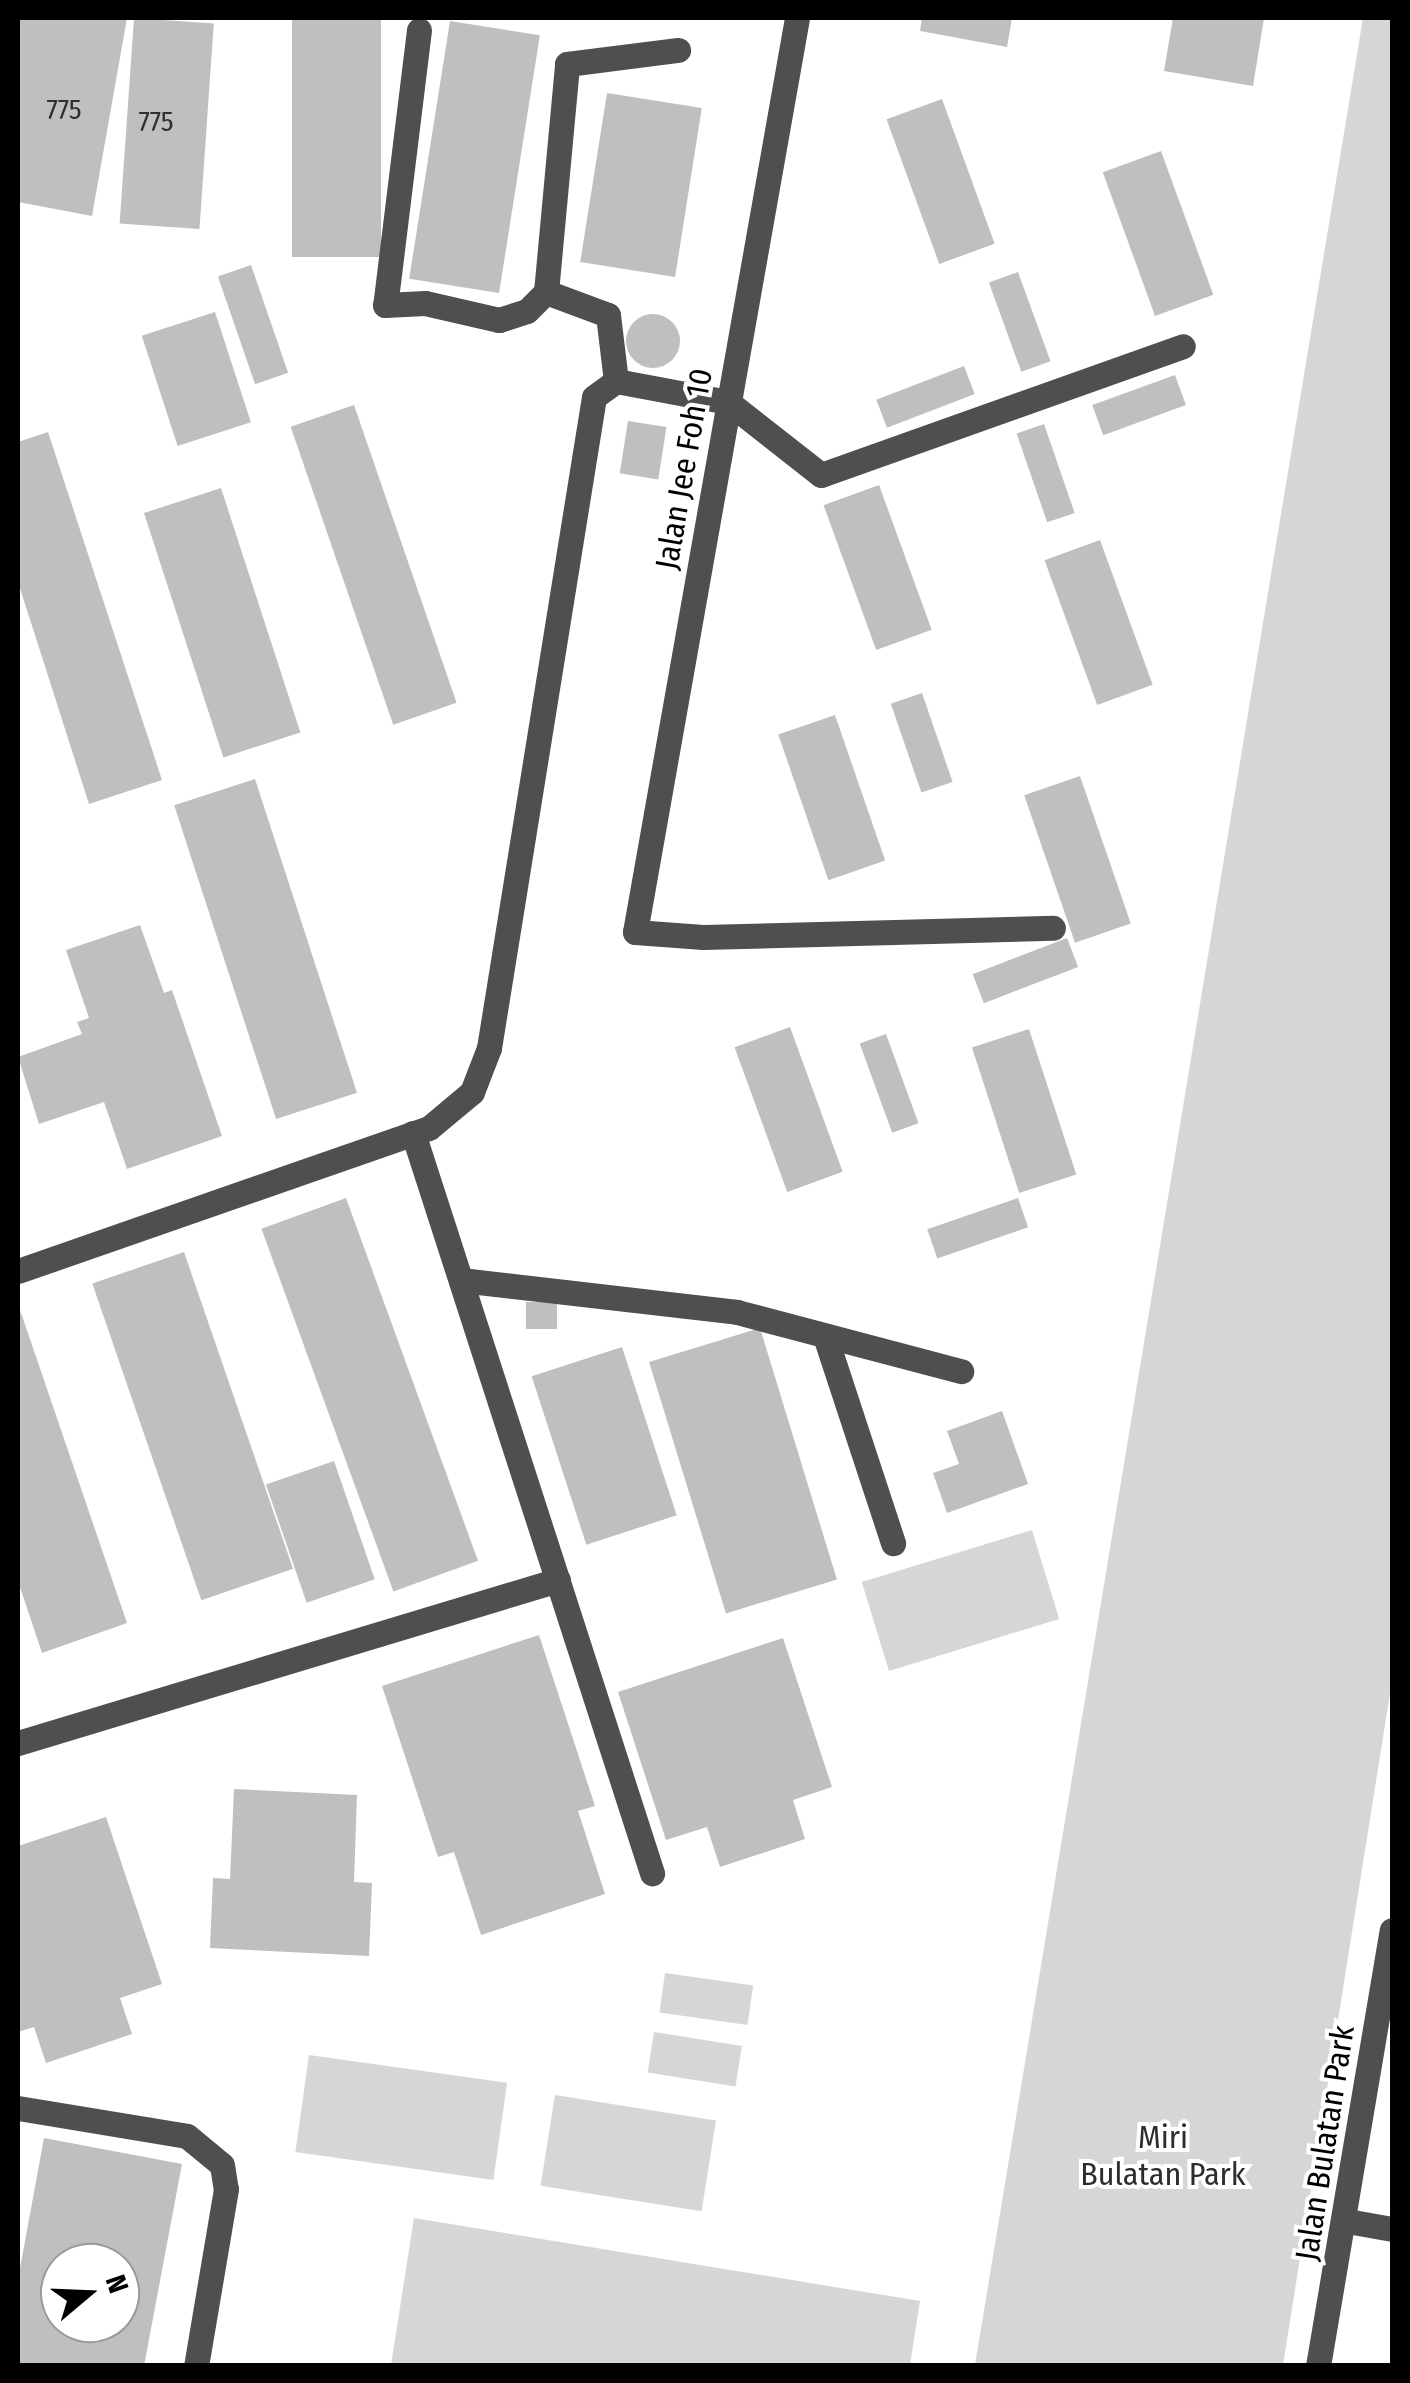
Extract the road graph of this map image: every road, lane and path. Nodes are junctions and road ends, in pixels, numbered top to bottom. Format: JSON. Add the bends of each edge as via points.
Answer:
{"nodes":[{"id":1,"x":797,"y":18,"type":"edge"},
{"id":2,"x":419,"y":30,"type":"dead end"},
{"id":3,"x":678,"y":50,"type":"dead end"},
{"id":4,"x":546,"y":292,"type":"junction"},
{"id":5,"x":1183,"y":346,"type":"dead end"},
{"id":6,"x":616,"y":381,"type":"junction"},
{"id":7,"x":728,"y":402,"type":"junction"},
{"id":8,"x":1053,"y":928,"type":"dead end"},
{"id":9,"x":413,"y":1133,"type":"junction"},
{"id":10,"x":18,"y":1271,"type":"edge"},
{"id":11,"x":460,"y":1280,"type":"junction"},
{"id":12,"x":826,"y":1340,"type":"junction"},
{"id":13,"x":961,"y":1371,"type":"dead end"},
{"id":14,"x":893,"y":1543,"type":"dead end"},
{"id":15,"x":558,"y":1580,"type":"junction"},
{"id":16,"x":18,"y":1743,"type":"edge"},
{"id":17,"x":652,"y":1873,"type":"dead end"},
{"id":18,"x":1392,"y":1930,"type":"edge"},
{"id":19,"x":18,"y":2108,"type":"edge"},
{"id":20,"x":1347,"y":2220,"type":"junction"},
{"id":21,"x":1392,"y":2229,"type":"edge"},
{"id":22,"x":196,"y":2366,"type":"edge"},
{"id":23,"x":1318,"y":2366,"type":"edge"}],
"edges":[{"from":1,"to":7,"type":"street","name":"Jalan Jee Foh 10"},
{"from":2,"to":4,"type":"street","via":[[385,306],[424,303],[499,320],[527,311]]},
{"from":3,"to":4,"type":"street","via":[[567,64]]},
{"from":4,"to":6,"type":"street","via":[[608,315]]},
{"from":5,"to":7,"type":"street","via":[[821,475]]},
{"from":6,"to":7,"type":"street"},
{"from":6,"to":9,"type":"street","via":[[594,397],[489,1048],[472,1092]]},
{"from":7,"to":8,"type":"street","name":"Jalan Jee Foh 10","via":[[634,932],[703,937]]},
{"from":9,"to":10,"type":"street"},
{"from":9,"to":11,"type":"street"},
{"from":11,"to":12,"type":"street","via":[[736,1312]]},
{"from":11,"to":15,"type":"street"},
{"from":12,"to":13,"type":"street"},
{"from":12,"to":14,"type":"street"},
{"from":15,"to":16,"type":"street"},
{"from":15,"to":17,"type":"street"},
{"from":18,"to":20,"type":"street","name":"Jalan Bulatan Park"},
{"from":19,"to":22,"type":"street","via":[[186,2136],[222,2165],[226,2189]]},
{"from":20,"to":21,"type":"street"},
{"from":20,"to":23,"type":"street","name":"Jalan Bulatan Park"}]}
